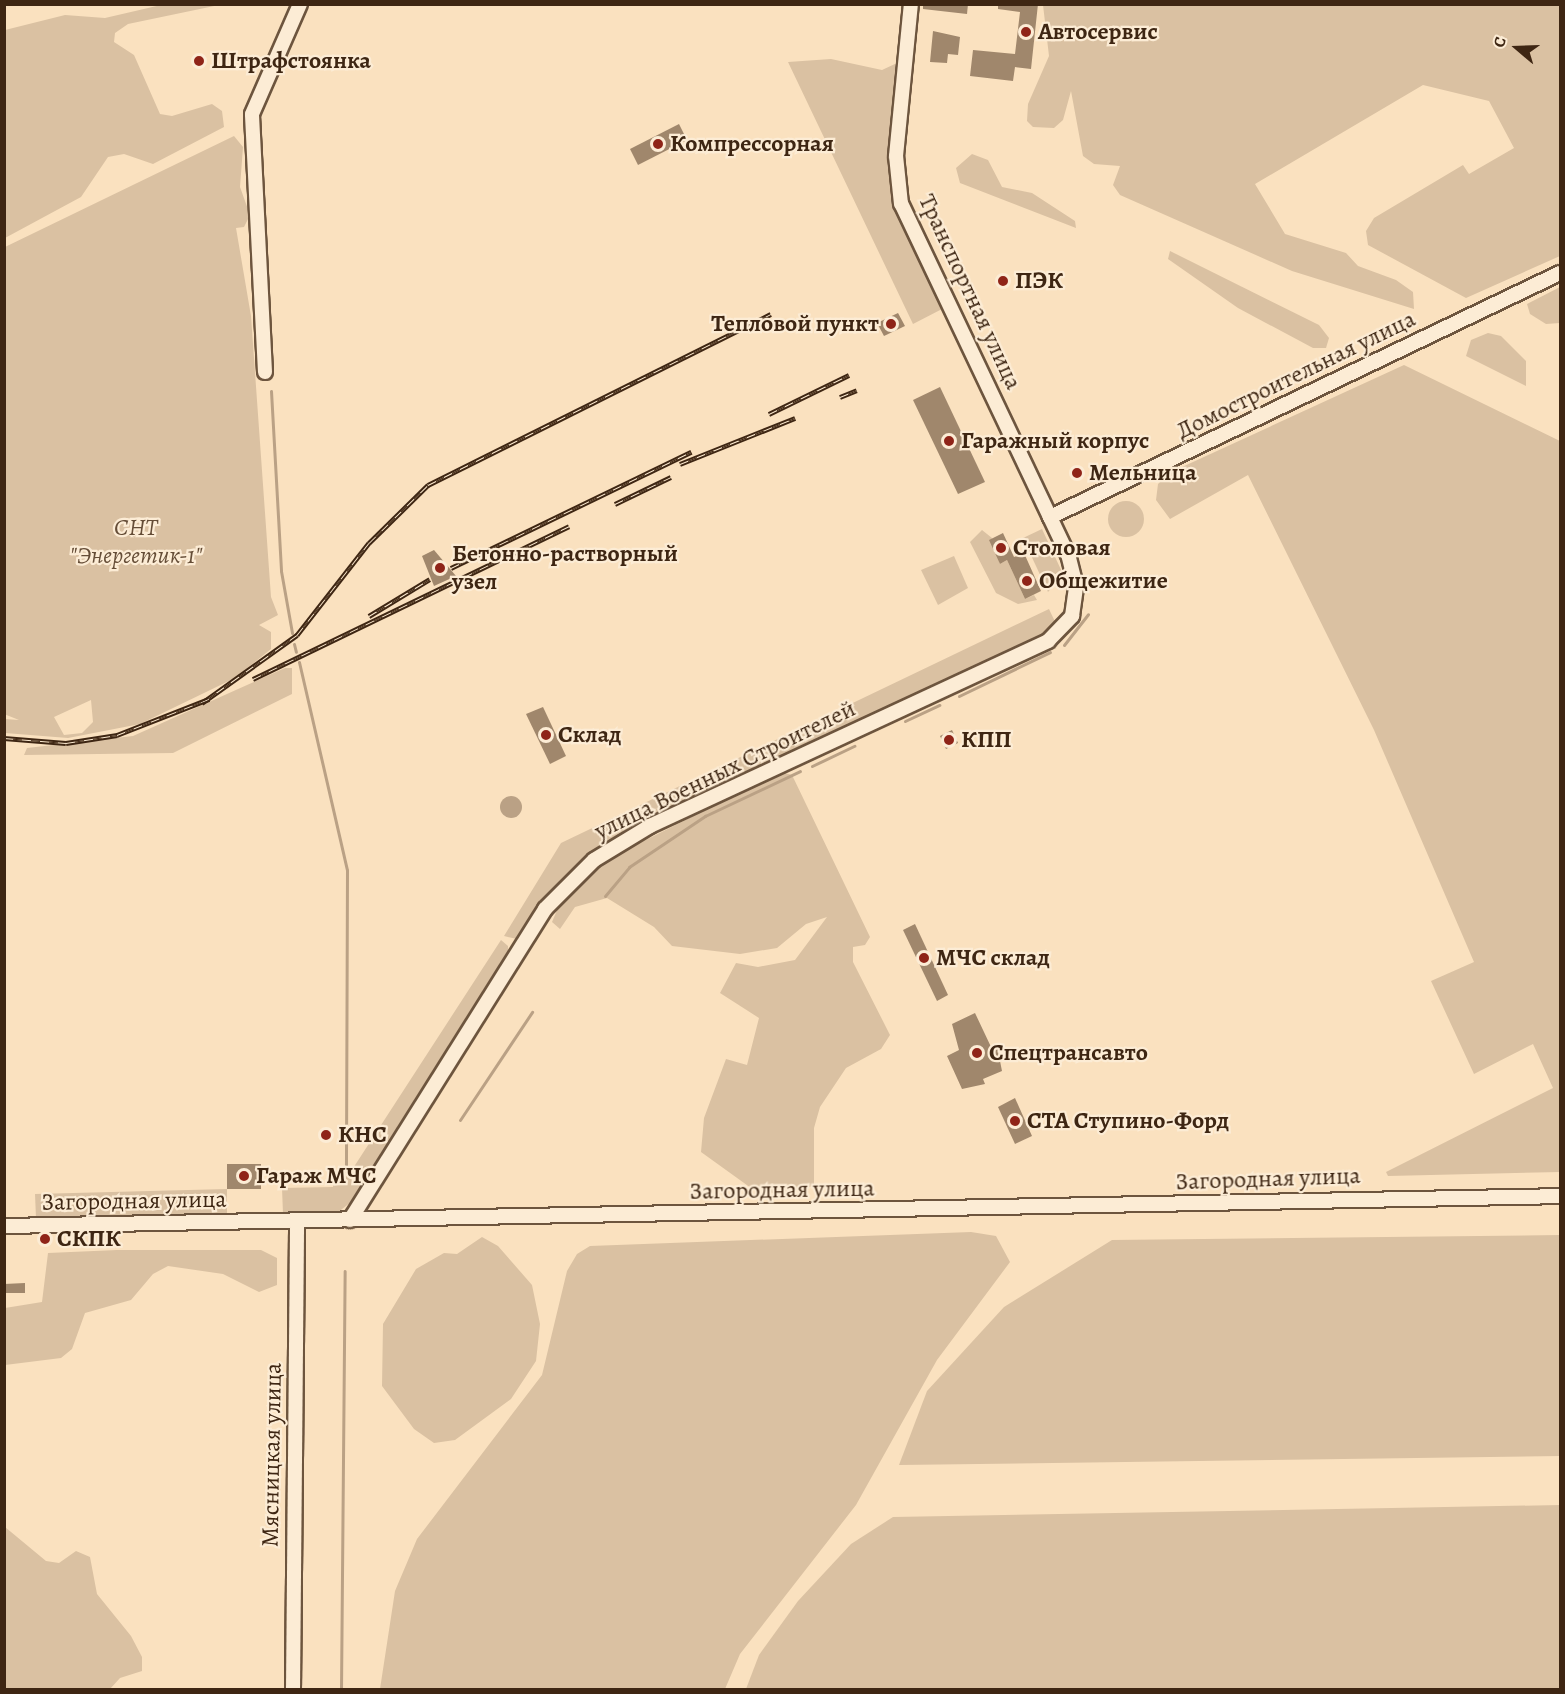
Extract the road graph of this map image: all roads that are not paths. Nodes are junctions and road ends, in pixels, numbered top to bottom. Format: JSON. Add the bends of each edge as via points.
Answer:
{"nodes":[{"id":1,"x":300,"y":4,"type":"edge"},
{"id":2,"x":910,"y":4,"type":"edge"},
{"id":3,"x":1560,"y":273,"type":"edge"},
{"id":4,"x":265,"y":372,"type":"dead end"},
{"id":5,"x":1050,"y":517,"type":"junction"},
{"id":6,"x":1560,"y":1196,"type":"edge"},
{"id":7,"x":297,"y":1220,"type":"junction"},
{"id":8,"x":350,"y":1220,"type":"junction"},
{"id":9,"x":4,"y":1226,"type":"edge"},
{"id":10,"x":292,"y":1689,"type":"edge"}],
"edges":[{"from":1,"to":4,"type":"street","via":[[252,114]]},
{"from":2,"to":5,"type":"street","name":"Транспортная улица","via":[[896,156],[901,204]]},
{"from":3,"to":5,"type":"street","name":"Домостроительная улица"},
{"from":5,"to":8,"type":"street","name":"улица Военных Строителей","via":[[1075,580],[1074,608],[1062,630],[650,826],[594,860],[545,909]]},
{"from":6,"to":8,"type":"street","name":"Загородная улица"},
{"from":7,"to":8,"type":"street","name":"Загородная улица"},
{"from":7,"to":9,"type":"street","name":"Загородная улица"},
{"from":7,"to":10,"type":"street","name":"Мясницкая улица"}]}
